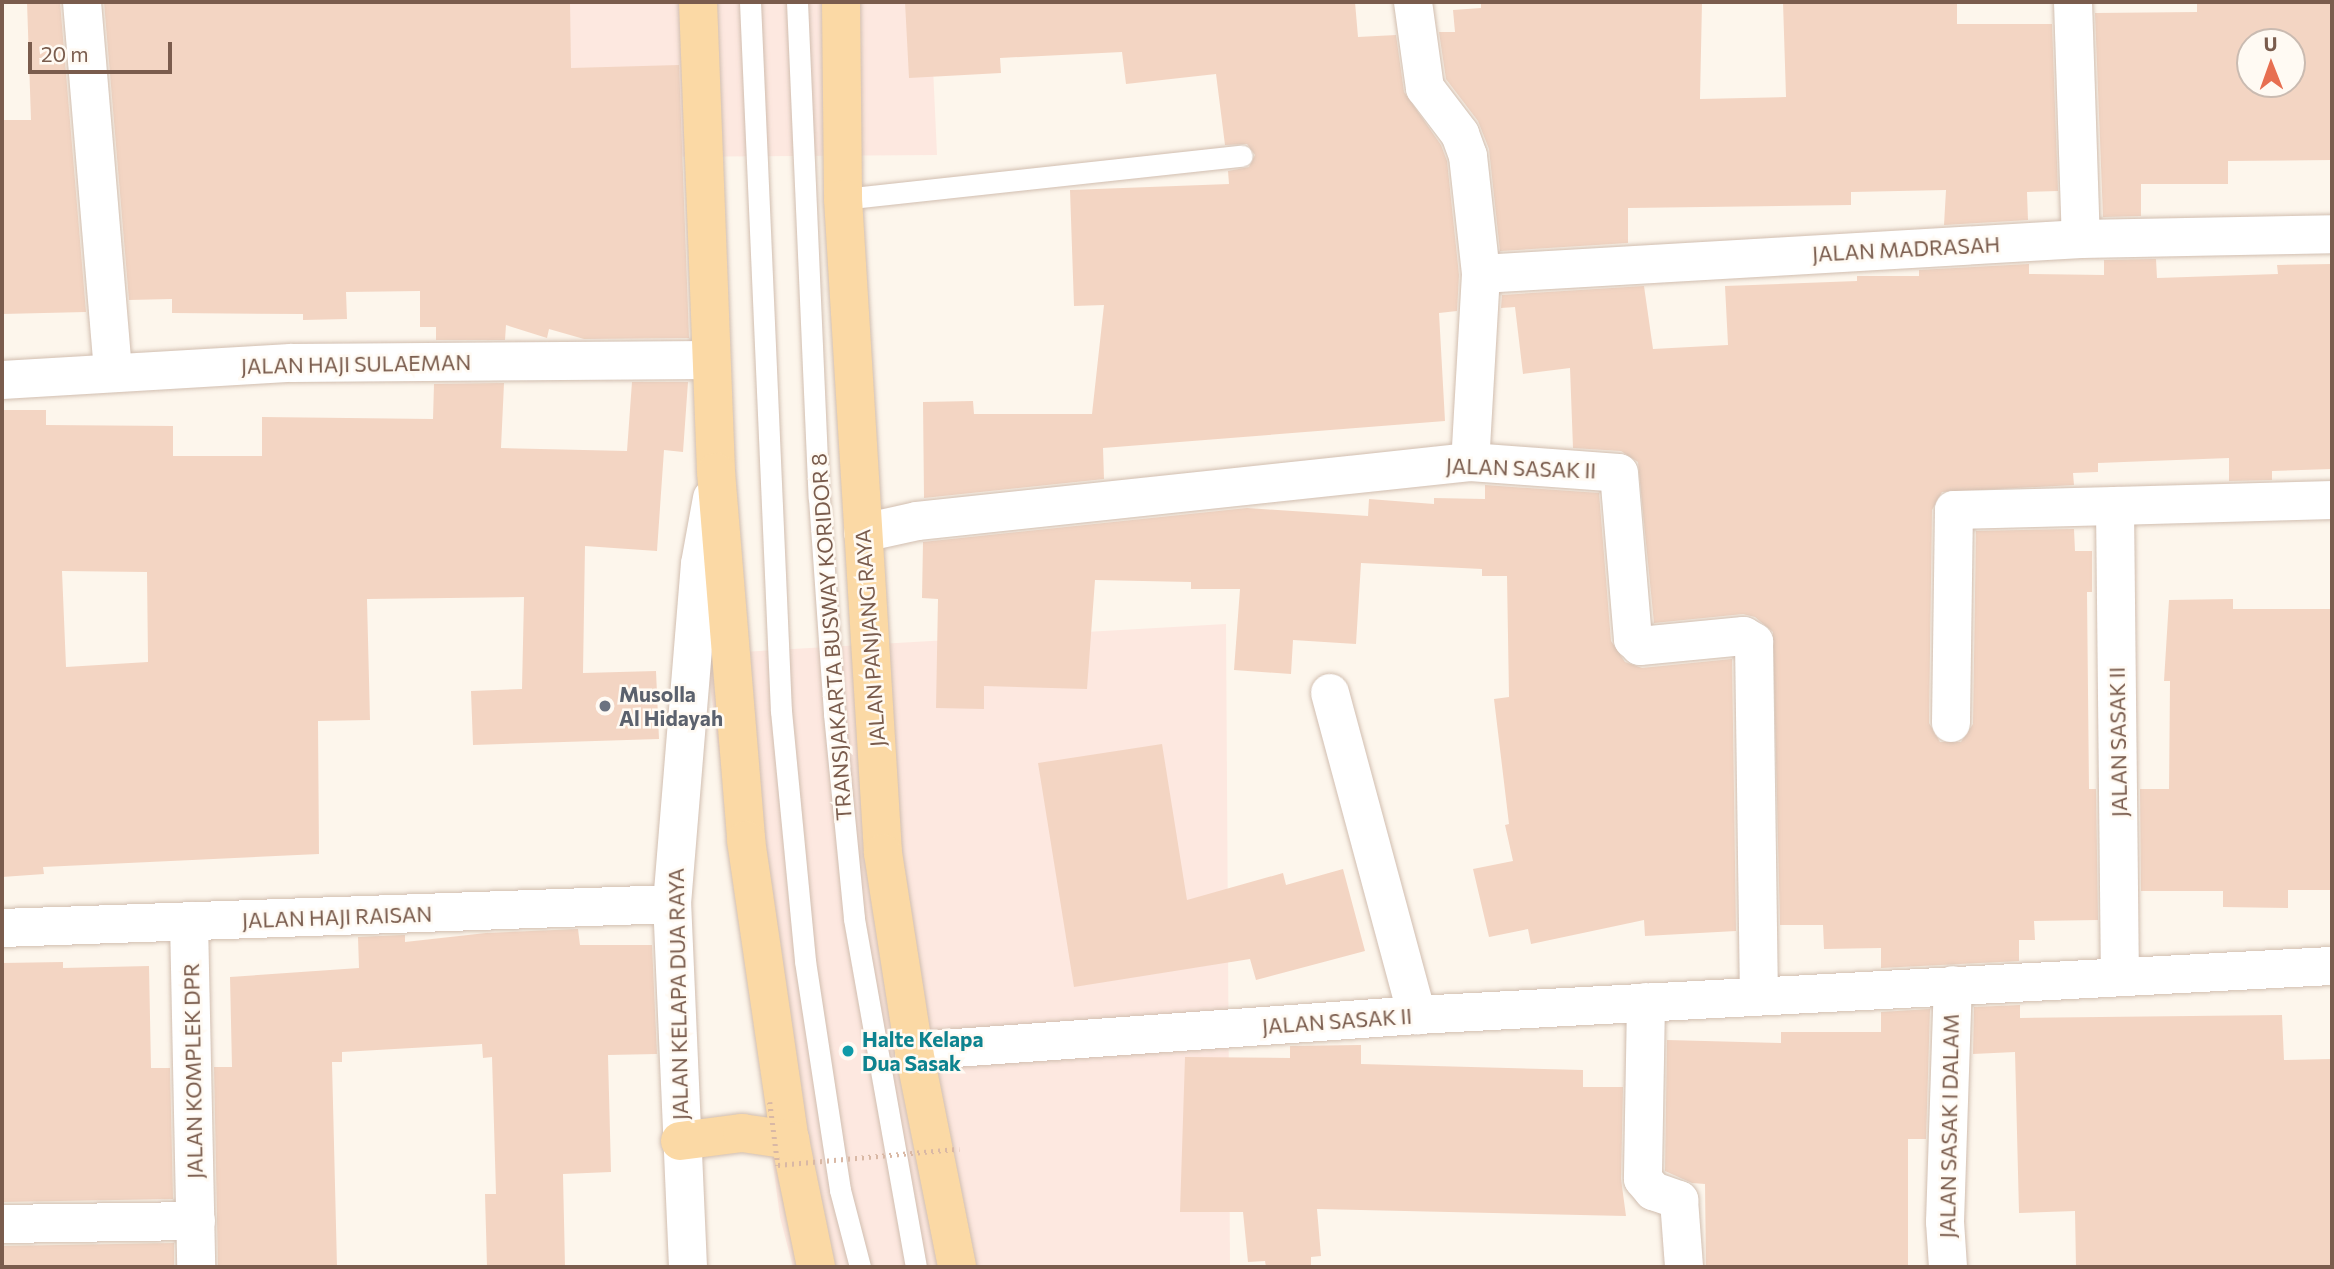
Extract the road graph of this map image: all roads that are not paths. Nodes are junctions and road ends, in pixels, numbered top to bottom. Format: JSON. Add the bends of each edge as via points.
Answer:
{"nodes":[{"id":1,"x":82,"y":2,"type":"edge"},
{"id":2,"x":698,"y":2,"type":"edge"},
{"id":3,"x":750,"y":2,"type":"edge"},
{"id":4,"x":797,"y":2,"type":"edge"},
{"id":5,"x":841,"y":2,"type":"edge"},
{"id":6,"x":1413,"y":2,"type":"edge"},
{"id":7,"x":2073,"y":2,"type":"edge"},
{"id":8,"x":1242,"y":156,"type":"dead end"},
{"id":9,"x":843,"y":199,"type":"junction"},
{"id":10,"x":2332,"y":234,"type":"edge"},
{"id":11,"x":2081,"y":239,"type":"junction"},
{"id":12,"x":1481,"y":274,"type":"junction"},
{"id":13,"x":710,"y":360,"type":"junction"},
{"id":14,"x":113,"y":371,"type":"junction"},
{"id":15,"x":2,"y":380,"type":"edge"},
{"id":16,"x":1470,"y":462,"type":"junction"},
{"id":17,"x":716,"y":472,"type":"junction"},
{"id":18,"x":2332,"y":500,"type":"edge"},
{"id":19,"x":2115,"y":506,"type":"junction"},
{"id":20,"x":863,"y":533,"type":"junction"},
{"id":21,"x":1330,"y":693,"type":"dead end"},
{"id":22,"x":1951,"y":723,"type":"dead end"},
{"id":23,"x":672,"y":904,"type":"junction"},
{"id":24,"x":189,"y":921,"type":"junction"},
{"id":25,"x":2,"y":928,"type":"edge"},
{"id":26,"x":2332,"y":967,"type":"edge"},
{"id":27,"x":2120,"y":977,"type":"junction"},
{"id":28,"x":1953,"y":985,"type":"junction"},
{"id":29,"x":1759,"y":996,"type":"junction"},
{"id":30,"x":1646,"y":1002,"type":"junction"},
{"id":31,"x":1417,"y":1015,"type":"junction"},
{"id":32,"x":914,"y":1051,"type":"junction"},
{"id":33,"x":790,"y":1140,"type":"junction"},
{"id":34,"x":680,"y":1141,"type":"junction"},
{"id":35,"x":196,"y":1221,"type":"junction"},
{"id":36,"x":2,"y":1224,"type":"edge"},
{"id":37,"x":196,"y":1267,"type":"edge"},
{"id":38,"x":688,"y":1267,"type":"edge"},
{"id":39,"x":816,"y":1267,"type":"edge"},
{"id":40,"x":860,"y":1267,"type":"edge"},
{"id":41,"x":916,"y":1267,"type":"edge"},
{"id":42,"x":957,"y":1267,"type":"edge"},
{"id":43,"x":1685,"y":1267,"type":"edge"},
{"id":44,"x":1948,"y":1267,"type":"edge"}],
"edges":[{"from":1,"to":14,"type":"street"},
{"from":2,"to":13,"type":"main road"},
{"from":3,"to":40,"type":"lane","via":[[781,710],[805,961],[840,1191]]},
{"from":4,"to":41,"type":"lane","name":"TRANSJAKARTA BUSWAY KORIDOR 8","via":[[819,498],[834,714],[854,919]]},
{"from":5,"to":9,"type":"main road","name":"JALAN PANJANG RAYA"},
{"from":6,"to":12,"type":"street","via":[[1425,88],[1465,142]]},
{"from":7,"to":11,"type":"street"},
{"from":8,"to":9,"type":"lane"},
{"from":9,"to":20,"type":"main road","name":"JALAN PANJANG RAYA"},
{"from":10,"to":11,"type":"street","name":"JALAN MADRASAH"},
{"from":11,"to":12,"type":"street","name":"JALAN MADRASAH"},
{"from":12,"to":16,"type":"street"},
{"from":13,"to":14,"type":"street","name":"JALAN HAJI SULAEMAN","via":[[291,363]]},
{"from":13,"to":17,"type":"main road"},
{"from":14,"to":15,"type":"street","name":"JALAN HAJI SULAEMAN"},
{"from":16,"to":20,"type":"street","name":"JALAN SASAK II","via":[[918,521]]},
{"from":16,"to":29,"type":"street","name":"JALAN SASAK II","via":[[1619,472],[1633,639],[1640,646],[1744,636],[1754,642]]},
{"from":17,"to":23,"type":"street","name":"JALAN KELAPA DUA RAYA","via":[[700,564]]},
{"from":17,"to":33,"type":"main road","via":[[746,840]]},
{"from":18,"to":19,"type":"street"},
{"from":19,"to":22,"type":"street","via":[[1956,509],[1952,517]]},
{"from":19,"to":27,"type":"street","name":"JALAN SASAK II"},
{"from":20,"to":32,"type":"main road","name":"JALAN PANJANG RAYA","via":[[883,853]]},
{"from":21,"to":31,"type":"street"},
{"from":23,"to":24,"type":"street","name":"JALAN HAJI RAISAN"},
{"from":23,"to":34,"type":"street","name":"JALAN KELAPA DUA RAYA"},
{"from":24,"to":25,"type":"street","name":"JALAN HAJI RAISAN"},
{"from":24,"to":35,"type":"street","name":"JALAN KOMPLEK DPR"},
{"from":26,"to":27,"type":"street","name":"JALAN SASAK II"},
{"from":27,"to":28,"type":"street","name":"JALAN SASAK II"},
{"from":28,"to":29,"type":"street","name":"JALAN SASAK II"},
{"from":28,"to":44,"type":"street","name":"JALAN SASAK I DALAM","via":[[1945,1222]]},
{"from":29,"to":30,"type":"street","name":"JALAN SASAK II"},
{"from":30,"to":31,"type":"street","name":"JALAN SASAK II"},
{"from":30,"to":43,"type":"street","via":[[1643,1179],[1653,1191],[1679,1200]]},
{"from":31,"to":32,"type":"street","name":"JALAN SASAK II"},
{"from":32,"to":42,"type":"main road","name":"JALAN PANJANG RAYA"},
{"from":33,"to":34,"type":"main road","via":[[742,1133]]},
{"from":33,"to":39,"type":"main road"},
{"from":34,"to":38,"type":"street","name":"JALAN KELAPA DUA RAYA"},
{"from":35,"to":36,"type":"street"},
{"from":35,"to":37,"type":"street","name":"JALAN KOMPLEK DPR"}]}
